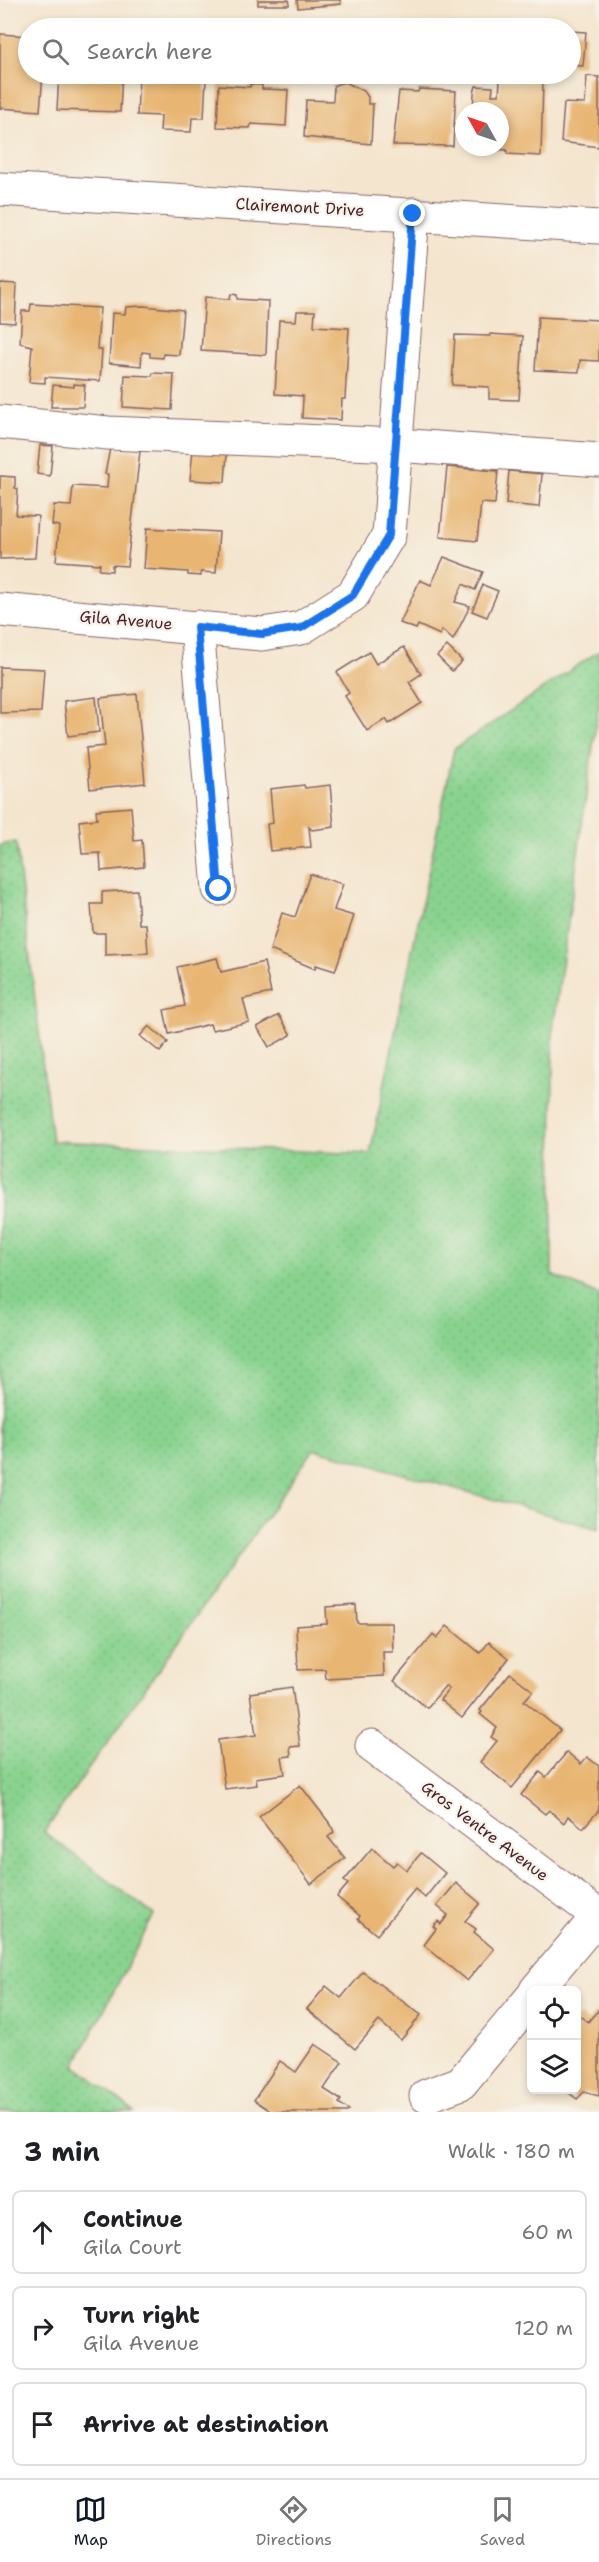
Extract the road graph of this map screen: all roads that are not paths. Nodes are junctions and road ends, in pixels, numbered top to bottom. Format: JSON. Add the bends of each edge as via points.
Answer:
{"nodes":[{"id":1,"x":0,"y":189,"type":"edge"},
{"id":2,"x":413,"y":214,"type":"junction"},
{"id":3,"x":599,"y":227,"type":"edge"},
{"id":4,"x":0,"y":422,"type":"edge"},
{"id":5,"x":397,"y":445,"type":"junction"},
{"id":6,"x":599,"y":460,"type":"edge"},
{"id":7,"x":0,"y":610,"type":"edge"},
{"id":8,"x":197,"y":627,"type":"junction"},
{"id":9,"x":219,"y":889,"type":"dead end"},
{"id":10,"x":372,"y":1746,"type":"dead end"},
{"id":11,"x":599,"y":1915,"type":"edge"},
{"id":12,"x":539,"y":1986,"type":"edge"},
{"id":13,"x":527,"y":2001,"type":"edge"},
{"id":14,"x":426,"y":2096,"type":"dead end"}],
"edges":[{"from":1,"to":2,"type":"street","name":"Clairemont Drive"},
{"from":2,"to":3,"type":"street","name":"Clairemont Drive"},
{"from":2,"to":5,"type":"street","name":"Gila Avenue"},
{"from":4,"to":5,"type":"street","via":[[108,433]]},
{"from":5,"to":6,"type":"street"},
{"from":5,"to":8,"type":"street","name":"Gila Avenue","via":[[389,535],[353,595],[301,628],[262,634]]},
{"from":7,"to":8,"type":"street","name":"Gila Avenue"},
{"from":8,"to":9,"type":"street"},
{"from":10,"to":11,"type":"street","name":"Gros Ventre Avenue"},
{"from":11,"to":12,"type":"street"},
{"from":13,"to":14,"type":"street","via":[[461,2083]]}]}
